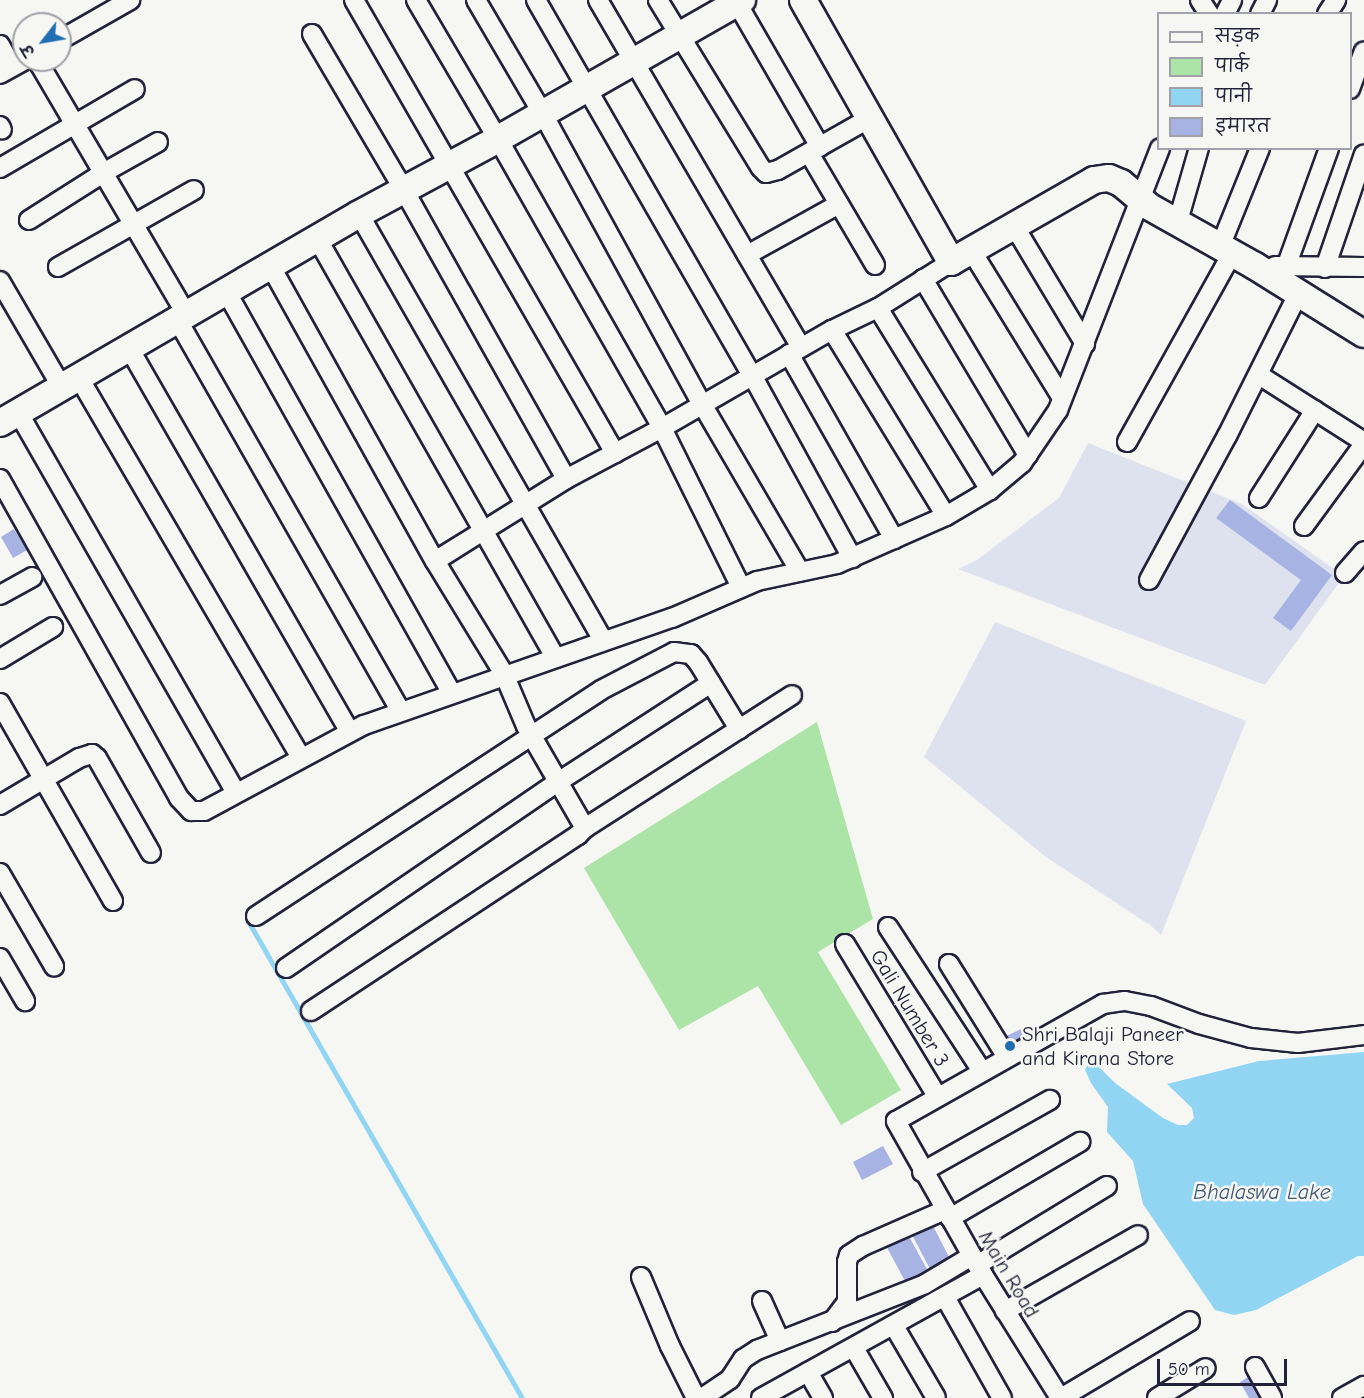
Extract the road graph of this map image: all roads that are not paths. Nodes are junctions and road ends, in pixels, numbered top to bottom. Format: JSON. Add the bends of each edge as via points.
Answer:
{"nodes":[{"id":1,"x":130,"y":0,"type":"edge"},
{"id":2,"x":354,"y":0,"type":"edge"},
{"id":3,"x":416,"y":0,"type":"edge"},
{"id":4,"x":476,"y":0,"type":"edge"},
{"id":5,"x":536,"y":0,"type":"edge"},
{"id":6,"x":598,"y":0,"type":"edge"},
{"id":7,"x":658,"y":0,"type":"edge"},
{"id":8,"x":803,"y":0,"type":"edge"},
{"id":9,"x":739,"y":1,"type":"edge"},
{"id":10,"x":72,"y":33,"type":"edge"},
{"id":11,"x":312,"y":34,"type":"dead end"},
{"id":12,"x":680,"y":34,"type":"junction"},
{"id":13,"x":0,"y":45,"type":"edge"},
{"id":14,"x":1364,"y":51,"type":"edge"},
{"id":15,"x":634,"y":61,"type":"junction"},
{"id":16,"x":12,"y":65,"type":"edge"},
{"id":17,"x":44,"y":72,"type":"edge"},
{"id":18,"x":1352,"y":84,"type":"edge"},
{"id":19,"x":587,"y":88,"type":"junction"},
{"id":20,"x":135,"y":89,"type":"dead end"},
{"id":21,"x":543,"y":114,"type":"junction"},
{"id":22,"x":870,"y":118,"type":"junction"},
{"id":23,"x":75,"y":124,"type":"junction"},
{"id":24,"x":498,"y":139,"type":"junction"},
{"id":25,"x":158,"y":142,"type":"dead end"},
{"id":26,"x":815,"y":150,"type":"junction"},
{"id":27,"x":1160,"y":150,"type":"edge"},
{"id":28,"x":1198,"y":150,"type":"edge"},
{"id":29,"x":1259,"y":150,"type":"edge"},
{"id":30,"x":1328,"y":150,"type":"edge"},
{"id":31,"x":1364,"y":154,"type":"edge"},
{"id":32,"x":449,"y":166,"type":"junction"},
{"id":33,"x":0,"y":168,"type":"edge"},
{"id":34,"x":103,"y":172,"type":"junction"},
{"id":35,"x":194,"y":190,"type":"dead end"},
{"id":36,"x":404,"y":190,"type":"junction"},
{"id":37,"x":839,"y":204,"type":"junction"},
{"id":38,"x":1157,"y":210,"type":"junction"},
{"id":39,"x":359,"y":214,"type":"junction"},
{"id":40,"x":29,"y":220,"type":"dead end"},
{"id":41,"x":1013,"y":224,"type":"junction"},
{"id":42,"x":134,"y":225,"type":"junction"},
{"id":43,"x":317,"y":238,"type":"junction"},
{"id":44,"x":1226,"y":250,"type":"junction"},
{"id":45,"x":747,"y":255,"type":"junction"},
{"id":46,"x":961,"y":256,"type":"junction"},
{"id":47,"x":270,"y":265,"type":"junction"},
{"id":48,"x":875,"y":265,"type":"dead end"},
{"id":49,"x":1255,"y":266,"type":"junction"},
{"id":50,"x":58,"y":267,"type":"dead end"},
{"id":51,"x":1286,"y":267,"type":"junction"},
{"id":52,"x":1364,"y":267,"type":"edge"},
{"id":53,"x":1324,"y":268,"type":"junction"},
{"id":54,"x":923,"y":279,"type":"junction"},
{"id":55,"x":0,"y":280,"type":"edge"},
{"id":56,"x":226,"y":291,"type":"junction"},
{"id":57,"x":1299,"y":292,"type":"junction"},
{"id":58,"x":878,"y":308,"type":"junction"},
{"id":59,"x":182,"y":317,"type":"junction"},
{"id":60,"x":832,"y":330,"type":"junction"},
{"id":61,"x":1364,"y":334,"type":"edge"},
{"id":62,"x":1085,"y":344,"type":"junction"},
{"id":63,"x":129,"y":348,"type":"junction"},
{"id":64,"x":795,"y":351,"type":"junction"},
{"id":65,"x":752,"y":375,"type":"junction"},
{"id":66,"x":1259,"y":375,"type":"junction"},
{"id":67,"x":69,"y":381,"type":"junction"},
{"id":68,"x":1062,"y":398,"type":"junction"},
{"id":69,"x":702,"y":404,"type":"junction"},
{"id":70,"x":1315,"y":410,"type":"junction"},
{"id":71,"x":9,"y":418,"type":"edge"},
{"id":72,"x":662,"y":428,"type":"junction"},
{"id":73,"x":1127,"y":442,"type":"dead end"},
{"id":74,"x":1364,"y":443,"type":"edge"},
{"id":75,"x":615,"y":453,"type":"junction"},
{"id":76,"x":1028,"y":455,"type":"junction"},
{"id":77,"x":0,"y":479,"type":"edge"},
{"id":78,"x":566,"y":479,"type":"junction"},
{"id":79,"x":990,"y":490,"type":"junction"},
{"id":80,"x":1259,"y":498,"type":"dead end"},
{"id":81,"x":527,"y":503,"type":"junction"},
{"id":82,"x":946,"y":516,"type":"junction"},
{"id":83,"x":1304,"y":526,"type":"dead end"},
{"id":84,"x":483,"y":532,"type":"junction"},
{"id":85,"x":894,"y":539,"type":"junction"},
{"id":86,"x":1364,"y":551,"type":"edge"},
{"id":87,"x":852,"y":558,"type":"junction"},
{"id":88,"x":435,"y":561,"type":"junction"},
{"id":89,"x":800,"y":572,"type":"junction"},
{"id":90,"x":1345,"y":573,"type":"dead end"},
{"id":91,"x":32,"y":577,"type":"dead end"},
{"id":92,"x":1149,"y":580,"type":"dead end"},
{"id":93,"x":741,"y":587,"type":"junction"},
{"id":94,"x":0,"y":595,"type":"edge"},
{"id":95,"x":53,"y":627,"type":"dead end"},
{"id":96,"x":604,"y":641,"type":"junction"},
{"id":97,"x":556,"y":658,"type":"junction"},
{"id":98,"x":0,"y":659,"type":"edge"},
{"id":99,"x":506,"y":679,"type":"junction"},
{"id":100,"x":711,"y":683,"type":"junction"},
{"id":101,"x":452,"y":693,"type":"junction"},
{"id":102,"x":792,"y":695,"type":"dead end"},
{"id":103,"x":0,"y":703,"type":"edge"},
{"id":104,"x":401,"y":711,"type":"junction"},
{"id":105,"x":739,"y":729,"type":"junction"},
{"id":106,"x":350,"y":732,"type":"junction"},
{"id":107,"x":532,"y":736,"type":"junction"},
{"id":108,"x":301,"y":758,"type":"junction"},
{"id":109,"x":43,"y":778,"type":"junction"},
{"id":110,"x":558,"y":782,"type":"junction"},
{"id":111,"x":236,"y":793,"type":"junction"},
{"id":112,"x":0,"y":805,"type":"edge"},
{"id":113,"x":585,"y":828,"type":"junction"},
{"id":114,"x":151,"y":853,"type":"dead end"},
{"id":115,"x":0,"y":873,"type":"edge"},
{"id":116,"x":113,"y":901,"type":"dead end"},
{"id":117,"x":256,"y":916,"type":"dead end"},
{"id":118,"x":888,"y":927,"type":"dead end"},
{"id":119,"x":845,"y":944,"type":"dead end"},
{"id":120,"x":0,"y":958,"type":"edge"},
{"id":121,"x":949,"y":964,"type":"dead end"},
{"id":122,"x":54,"y":966,"type":"dead end"},
{"id":123,"x":286,"y":968,"type":"dead end"},
{"id":124,"x":25,"y":1001,"type":"dead end"},
{"id":125,"x":311,"y":1011,"type":"dead end"},
{"id":126,"x":1364,"y":1035,"type":"edge"},
{"id":127,"x":1008,"y":1057,"type":"junction"},
{"id":128,"x":982,"y":1071,"type":"junction"},
{"id":129,"x":937,"y":1096,"type":"junction"},
{"id":130,"x":1050,"y":1100,"type":"dead end"},
{"id":131,"x":1080,"y":1142,"type":"dead end"},
{"id":132,"x":922,"y":1172,"type":"junction"},
{"id":133,"x":1107,"y":1186,"type":"dead end"},
{"id":134,"x":947,"y":1214,"type":"junction"},
{"id":135,"x":1138,"y":1235,"type":"dead end"},
{"id":136,"x":977,"y":1265,"type":"junction"},
{"id":137,"x":640,"y":1276,"type":"dead end"},
{"id":138,"x":945,"y":1297,"type":"junction"},
{"id":139,"x":762,"y":1301,"type":"dead end"},
{"id":140,"x":1005,"y":1311,"type":"junction"},
{"id":141,"x":1190,"y":1321,"type":"dead end"},
{"id":142,"x":831,"y":1322,"type":"junction"},
{"id":143,"x":894,"y":1326,"type":"junction"},
{"id":144,"x":780,"y":1341,"type":"junction"},
{"id":145,"x":854,"y":1348,"type":"junction"},
{"id":146,"x":1255,"y":1367,"type":"dead end"},
{"id":147,"x":1206,"y":1368,"type":"dead end"},
{"id":148,"x":808,"y":1372,"type":"junction"},
{"id":149,"x":1364,"y":1386,"type":"edge"},
{"id":150,"x":696,"y":1398,"type":"edge"},
{"id":151,"x":702,"y":1398,"type":"edge"},
{"id":152,"x":761,"y":1398,"type":"edge"},
{"id":153,"x":823,"y":1398,"type":"edge"},
{"id":154,"x":883,"y":1398,"type":"edge"},
{"id":155,"x":936,"y":1398,"type":"edge"},
{"id":156,"x":1002,"y":1398,"type":"edge"},
{"id":157,"x":1060,"y":1398,"type":"edge"},
{"id":158,"x":1157,"y":1398,"type":"edge"},
{"id":159,"x":1272,"y":1398,"type":"edge"},
{"id":160,"x":1342,"y":1398,"type":"edge"}],
"edges":[{"from":1,"to":10,"type":"street"},
{"from":2,"to":32,"type":"street"},
{"from":3,"to":24,"type":"street"},
{"from":4,"to":21,"type":"street"},
{"from":5,"to":19,"type":"street"},
{"from":6,"to":15,"type":"street"},
{"from":7,"to":12,"type":"street"},
{"from":8,"to":22,"type":"street"},
{"from":9,"to":12,"type":"street"},
{"from":9,"to":26,"type":"street"},
{"from":11,"to":36,"type":"street"},
{"from":12,"to":15,"type":"street"},
{"from":12,"to":26,"type":"street","via":[[761,168],[772,174]]},
{"from":13,"to":16,"type":"street"},
{"from":14,"to":18,"type":"street"},
{"from":15,"to":19,"type":"street"},
{"from":15,"to":45,"type":"street"},
{"from":17,"to":23,"type":"street"},
{"from":19,"to":21,"type":"street"},
{"from":19,"to":65,"type":"street"},
{"from":20,"to":23,"type":"street"},
{"from":21,"to":24,"type":"street"},
{"from":21,"to":69,"type":"street"},
{"from":22,"to":26,"type":"street"},
{"from":22,"to":46,"type":"street"},
{"from":23,"to":33,"type":"street"},
{"from":23,"to":34,"type":"street"},
{"from":24,"to":32,"type":"street"},
{"from":24,"to":72,"type":"street"},
{"from":25,"to":34,"type":"street"},
{"from":26,"to":37,"type":"street"},
{"from":27,"to":38,"type":"street"},
{"from":28,"to":38,"type":"street"},
{"from":29,"to":44,"type":"street"},
{"from":30,"to":51,"type":"street"},
{"from":31,"to":53,"type":"street"},
{"from":32,"to":36,"type":"street"},
{"from":32,"to":75,"type":"street"},
{"from":34,"to":40,"type":"street"},
{"from":34,"to":42,"type":"street"},
{"from":35,"to":42,"type":"street"},
{"from":36,"to":39,"type":"street"},
{"from":36,"to":78,"type":"street"},
{"from":37,"to":45,"type":"street"},
{"from":37,"to":48,"type":"street"},
{"from":38,"to":41,"type":"street","via":[[1109,178],[1094,180]]},
{"from":38,"to":44,"type":"street"},
{"from":38,"to":62,"type":"street"},
{"from":39,"to":43,"type":"street"},
{"from":39,"to":81,"type":"street"},
{"from":41,"to":46,"type":"street"},
{"from":41,"to":62,"type":"street"},
{"from":42,"to":50,"type":"street"},
{"from":42,"to":59,"type":"street"},
{"from":43,"to":47,"type":"street"},
{"from":43,"to":84,"type":"street"},
{"from":44,"to":49,"type":"street"},
{"from":44,"to":73,"type":"street"},
{"from":45,"to":64,"type":"street"},
{"from":46,"to":54,"type":"street"},
{"from":46,"to":68,"type":"street"},
{"from":47,"to":56,"type":"street"},
{"from":47,"to":88,"type":"street"},
{"from":49,"to":51,"type":"street"},
{"from":49,"to":57,"type":"street"},
{"from":51,"to":53,"type":"street"},
{"from":52,"to":53,"type":"street"},
{"from":54,"to":58,"type":"street"},
{"from":54,"to":76,"type":"street"},
{"from":55,"to":67,"type":"street"},
{"from":56,"to":59,"type":"street"},
{"from":56,"to":101,"type":"street"},
{"from":57,"to":61,"type":"street"},
{"from":57,"to":66,"type":"street"},
{"from":58,"to":60,"type":"street"},
{"from":58,"to":79,"type":"street"},
{"from":59,"to":63,"type":"street"},
{"from":59,"to":104,"type":"street"},
{"from":60,"to":64,"type":"street"},
{"from":60,"to":82,"type":"street"},
{"from":62,"to":68,"type":"street"},
{"from":63,"to":67,"type":"street"},
{"from":63,"to":106,"type":"street"},
{"from":64,"to":65,"type":"street"},
{"from":64,"to":85,"type":"street"},
{"from":65,"to":69,"type":"street"},
{"from":65,"to":87,"type":"street"},
{"from":66,"to":70,"type":"street"},
{"from":66,"to":92,"type":"street"},
{"from":67,"to":71,"type":"street"},
{"from":67,"to":108,"type":"street"},
{"from":68,"to":76,"type":"street"},
{"from":69,"to":72,"type":"street"},
{"from":69,"to":89,"type":"street"},
{"from":70,"to":74,"type":"street"},
{"from":70,"to":80,"type":"street"},
{"from":71,"to":111,"type":"street"},
{"from":72,"to":75,"type":"street"},
{"from":72,"to":93,"type":"street"},
{"from":74,"to":83,"type":"street"},
{"from":75,"to":78,"type":"street"},
{"from":76,"to":79,"type":"street"},
{"from":77,"to":111,"type":"street","via":[[179,798],[197,812]]},
{"from":78,"to":81,"type":"street"},
{"from":79,"to":82,"type":"street"},
{"from":81,"to":84,"type":"street"},
{"from":81,"to":96,"type":"street"},
{"from":82,"to":85,"type":"street"},
{"from":84,"to":88,"type":"street"},
{"from":84,"to":97,"type":"street"},
{"from":85,"to":87,"type":"street"},
{"from":86,"to":90,"type":"street"},
{"from":87,"to":89,"type":"street"},
{"from":88,"to":99,"type":"street"},
{"from":89,"to":93,"type":"street"},
{"from":91,"to":94,"type":"street"},
{"from":93,"to":96,"type":"street","via":[[683,614]]},
{"from":95,"to":98,"type":"street"},
{"from":96,"to":97,"type":"street"},
{"from":97,"to":99,"type":"street"},
{"from":99,"to":101,"type":"street"},
{"from":99,"to":107,"type":"street"},
{"from":100,"to":105,"type":"street"},
{"from":100,"to":107,"type":"street","via":[[691,654],[674,652],[620,678]]},
{"from":100,"to":110,"type":"street"},
{"from":101,"to":104,"type":"street"},
{"from":102,"to":105,"type":"street"},
{"from":103,"to":109,"type":"street"},
{"from":104,"to":106,"type":"street"},
{"from":105,"to":113,"type":"street"},
{"from":106,"to":108,"type":"street"},
{"from":107,"to":110,"type":"street"},
{"from":107,"to":117,"type":"street"},
{"from":108,"to":111,"type":"street"},
{"from":109,"to":112,"type":"street"},
{"from":109,"to":114,"type":"street","via":[[92,754]]},
{"from":109,"to":116,"type":"street"},
{"from":110,"to":113,"type":"street"},
{"from":110,"to":123,"type":"street"},
{"from":113,"to":125,"type":"street"},
{"from":115,"to":122,"type":"street"},
{"from":118,"to":128,"type":"street"},
{"from":119,"to":129,"type":"street","name":"Gali Number 3"},
{"from":120,"to":124,"type":"street"},
{"from":121,"to":127,"type":"street"},
{"from":126,"to":127,"type":"street","via":[[1298,1043],[1251,1038],[1125,1000],[1103,1004]]},
{"from":127,"to":128,"type":"street"},
{"from":128,"to":129,"type":"street"},
{"from":129,"to":132,"type":"street","name":"Main Road","via":[[896,1121]]},
{"from":130,"to":132,"type":"street"},
{"from":131,"to":134,"type":"street"},
{"from":132,"to":134,"type":"street","name":"Main Road"},
{"from":133,"to":136,"type":"street"},
{"from":134,"to":136,"type":"street","name":"Main Road"},
{"from":134,"to":142,"type":"street","via":[[849,1255],[847,1302]]},
{"from":135,"to":140,"type":"street"},
{"from":136,"to":138,"type":"street"},
{"from":136,"to":140,"type":"street","name":"Main Road"},
{"from":136,"to":142,"type":"street"},
{"from":137,"to":150,"type":"street"},
{"from":138,"to":143,"type":"street"},
{"from":138,"to":156,"type":"street"},
{"from":139,"to":144,"type":"street"},
{"from":140,"to":157,"type":"street","name":"Main Road"},
{"from":141,"to":157,"type":"street"},
{"from":142,"to":144,"type":"street"},
{"from":143,"to":145,"type":"street"},
{"from":143,"to":155,"type":"street"},
{"from":144,"to":151,"type":"street","via":[[749,1355],[730,1378]]},
{"from":145,"to":148,"type":"street"},
{"from":145,"to":154,"type":"street"},
{"from":146,"to":159,"type":"street"},
{"from":147,"to":158,"type":"street"},
{"from":148,"to":152,"type":"street"},
{"from":148,"to":153,"type":"street"},
{"from":149,"to":160,"type":"street"}]}
